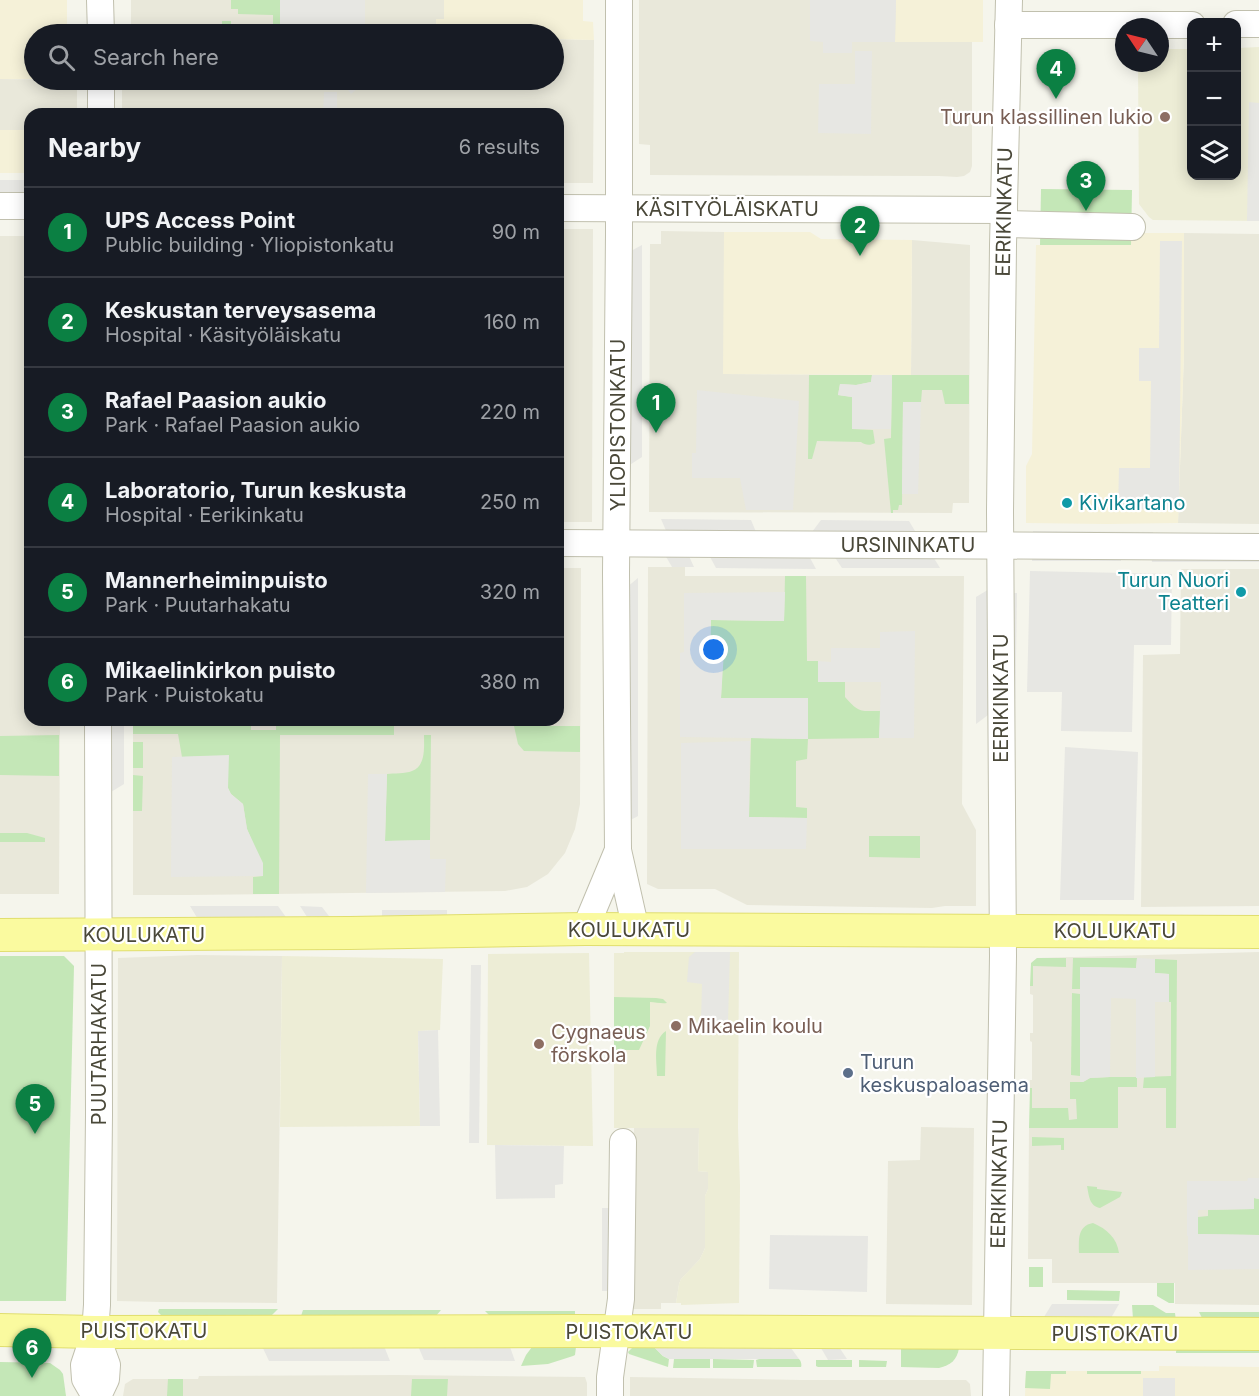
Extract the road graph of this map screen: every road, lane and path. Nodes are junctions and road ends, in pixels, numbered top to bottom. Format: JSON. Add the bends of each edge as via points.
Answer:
{"nodes":[{"id":1,"x":100,"y":0,"type":"edge"},
{"id":2,"x":619,"y":0,"type":"edge"},
{"id":3,"x":1009,"y":0,"type":"edge"},
{"id":4,"x":101,"y":24,"type":"edge"},
{"id":5,"x":1187,"y":24,"type":"edge"},
{"id":6,"x":1241,"y":24,"type":"edge"},
{"id":7,"x":1259,"y":24,"type":"edge"},
{"id":8,"x":1008,"y":25,"type":"junction"},
{"id":9,"x":101,"y":90,"type":"edge"},
{"id":10,"x":100,"y":108,"type":"edge"},
{"id":11,"x":0,"y":206,"type":"edge"},
{"id":12,"x":24,"y":206,"type":"edge"},
{"id":13,"x":564,"y":208,"type":"edge"},
{"id":14,"x":619,"y":208,"type":"junction"},
{"id":15,"x":1004,"y":217,"type":"junction"},
{"id":16,"x":1132,"y":226,"type":"dead end"},
{"id":17,"x":564,"y":543,"type":"edge"},
{"id":18,"x":617,"y":544,"type":"junction"},
{"id":19,"x":1000,"y":546,"type":"junction"},
{"id":20,"x":1259,"y":547,"type":"edge"},
{"id":21,"x":98,"y":726,"type":"edge"},
{"id":22,"x":618,"y":850,"type":"junction"},
{"id":23,"x":585,"y":929,"type":"junction"},
{"id":24,"x":636,"y":930,"type":"junction"},
{"id":25,"x":1003,"y":931,"type":"junction"},
{"id":26,"x":1259,"y":932,"type":"edge"},
{"id":27,"x":0,"y":935,"type":"edge"},
{"id":28,"x":98,"y":935,"type":"junction"},
{"id":29,"x":623,"y":1142,"type":"dead end"},
{"id":30,"x":0,"y":1330,"type":"edge"},
{"id":31,"x":95,"y":1332,"type":"junction"},
{"id":32,"x":616,"y":1332,"type":"junction"},
{"id":33,"x":996,"y":1334,"type":"junction"},
{"id":34,"x":1259,"y":1334,"type":"edge"},
{"id":35,"x":96,"y":1396,"type":"edge"},
{"id":36,"x":610,"y":1396,"type":"edge"},
{"id":37,"x":996,"y":1396,"type":"edge"}],
"edges":[{"from":1,"to":4,"type":"street"},
{"from":2,"to":14,"type":"street","name":"YLIOPISTONKATU"},
{"from":3,"to":8,"type":"street","name":"EERIKINKATU"},
{"from":5,"to":8,"type":"street"},
{"from":6,"to":7,"type":"street"},
{"from":8,"to":15,"type":"street","name":"EERIKINKATU"},
{"from":9,"to":10,"type":"street"},
{"from":11,"to":12,"type":"street"},
{"from":13,"to":14,"type":"street","name":"KÄSITYÖLÄISKATU"},
{"from":14,"to":15,"type":"street","name":"KÄSITYÖLÄISKATU"},
{"from":14,"to":18,"type":"street","name":"YLIOPISTONKATU"},
{"from":15,"to":16,"type":"street","name":"KÄSITYÖLÄISKATU"},
{"from":15,"to":19,"type":"street","name":"EERIKINKATU"},
{"from":17,"to":18,"type":"street","name":"URSININKATU"},
{"from":18,"to":19,"type":"street","name":"URSININKATU"},
{"from":18,"to":22,"type":"street","name":"YLIOPISTONKATU"},
{"from":19,"to":20,"type":"street","name":"URSININKATU"},
{"from":19,"to":25,"type":"street","name":"EERIKINKATU"},
{"from":21,"to":28,"type":"street","name":"PUUTARHAKATU"},
{"from":22,"to":23,"type":"street","name":"YLIOPISTONKATU"},
{"from":22,"to":24,"type":"street","name":"YLIOPISTONKATU"},
{"from":23,"to":24,"type":"main road","name":"KOULUKATU"},
{"from":23,"to":28,"type":"main road","name":"KOULUKATU"},
{"from":24,"to":25,"type":"main road","name":"KOULUKATU"},
{"from":25,"to":26,"type":"main road","name":"KOULUKATU"},
{"from":25,"to":33,"type":"street","name":"EERIKINKATU"},
{"from":27,"to":28,"type":"main road","name":"KOULUKATU"},
{"from":28,"to":31,"type":"street","name":"PUUTARHAKATU"},
{"from":29,"to":32,"type":"street","via":[[621,1299]]},
{"from":30,"to":31,"type":"main road","name":"PUISTOKATU"},
{"from":31,"to":32,"type":"main road","name":"PUISTOKATU"},
{"from":31,"to":35,"type":"street","name":"PUUTARHAKATU","via":[[107,1365],[106,1379]]},
{"from":32,"to":33,"type":"main road","name":"PUISTOKATU"},
{"from":32,"to":36,"type":"street"},
{"from":33,"to":34,"type":"main road","name":"PUISTOKATU"},
{"from":33,"to":37,"type":"street","name":"EERIKINKATU"}]}
